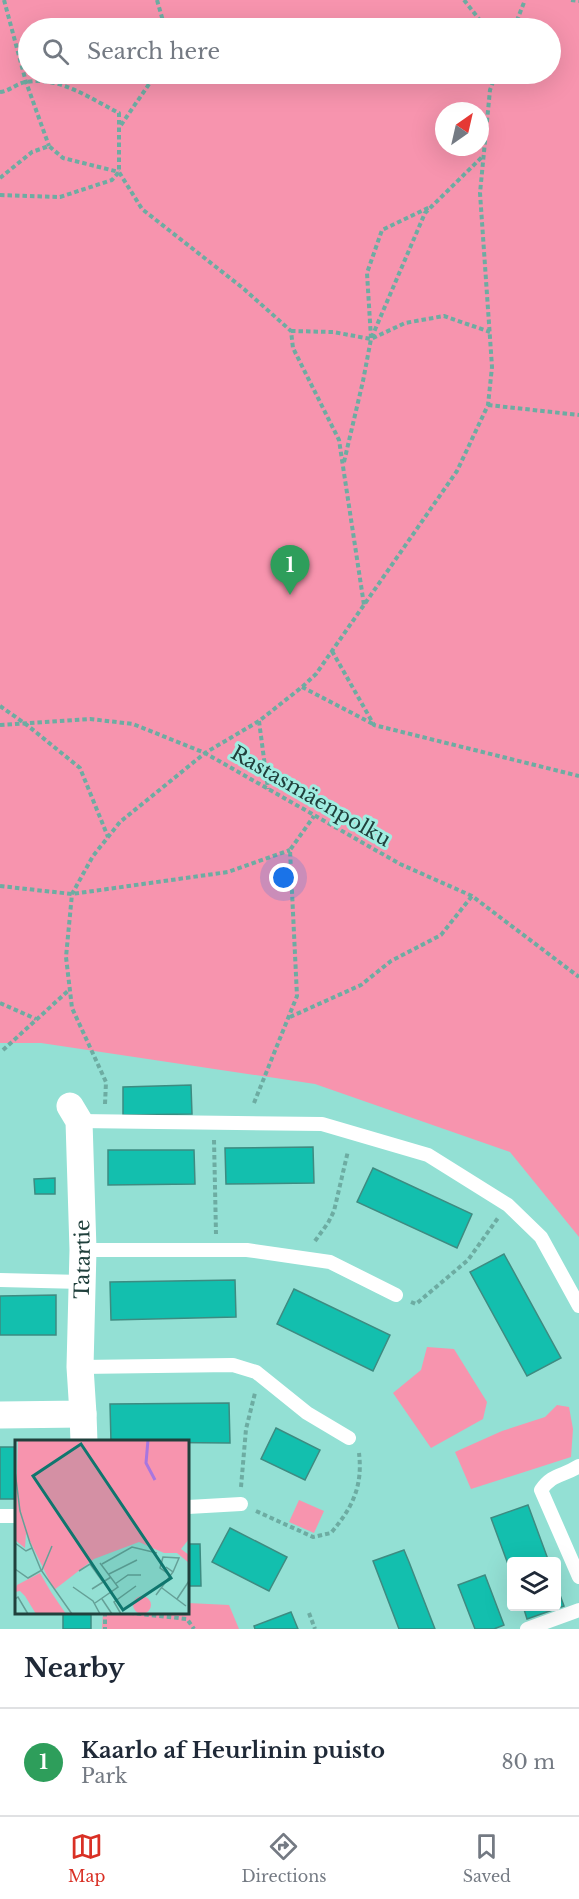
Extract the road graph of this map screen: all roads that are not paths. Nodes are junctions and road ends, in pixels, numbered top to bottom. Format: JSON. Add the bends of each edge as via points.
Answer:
{"nodes":[{"id":1,"x":84,"y":1116,"type":"joint"},
{"id":2,"x":83,"y":1250,"type":"junction"},
{"id":3,"x":0,"y":1280,"type":"edge"},
{"id":4,"x":82,"y":1282,"type":"junction"},
{"id":5,"x":396,"y":1295,"type":"road end"},
{"id":6,"x":579,"y":1306,"type":"edge"},
{"id":7,"x":80,"y":1367,"type":"junction"},
{"id":8,"x":82,"y":1414,"type":"junction"},
{"id":9,"x":0,"y":1415,"type":"edge"},
{"id":10,"x":349,"y":1438,"type":"road end"},
{"id":11,"x":84,"y":1440,"type":"edge"},
{"id":12,"x":579,"y":1466,"type":"edge"},
{"id":13,"x":241,"y":1504,"type":"road end"},
{"id":14,"x":189,"y":1507,"type":"edge"},
{"id":15,"x":579,"y":1577,"type":"edge"},
{"id":16,"x":579,"y":1610,"type":"edge"},
{"id":17,"x":527,"y":1629,"type":"edge"}],
"edges":[{"from":1,"to":2,"type":"street","name":"Tatartie"},
{"from":1,"to":6,"type":"lane","via":[[322,1124],[428,1155],[508,1205],[541,1237]]},
{"from":2,"to":4,"type":"street","name":"Tatartie"},
{"from":2,"to":5,"type":"lane","via":[[247,1250],[330,1262]]},
{"from":3,"to":4,"type":"lane"},
{"from":4,"to":7,"type":"street","name":"Tatartie"},
{"from":7,"to":8,"type":"street","name":"Tatartie"},
{"from":7,"to":10,"type":"lane","via":[[233,1365],[256,1372],[307,1413]]},
{"from":8,"to":9,"type":"street"},
{"from":8,"to":11,"type":"street","name":"Tatartie"},
{"from":12,"to":15,"type":"lane","via":[[549,1479],[540,1490]]},
{"from":13,"to":14,"type":"lane"},
{"from":16,"to":17,"type":"lane"}]}
